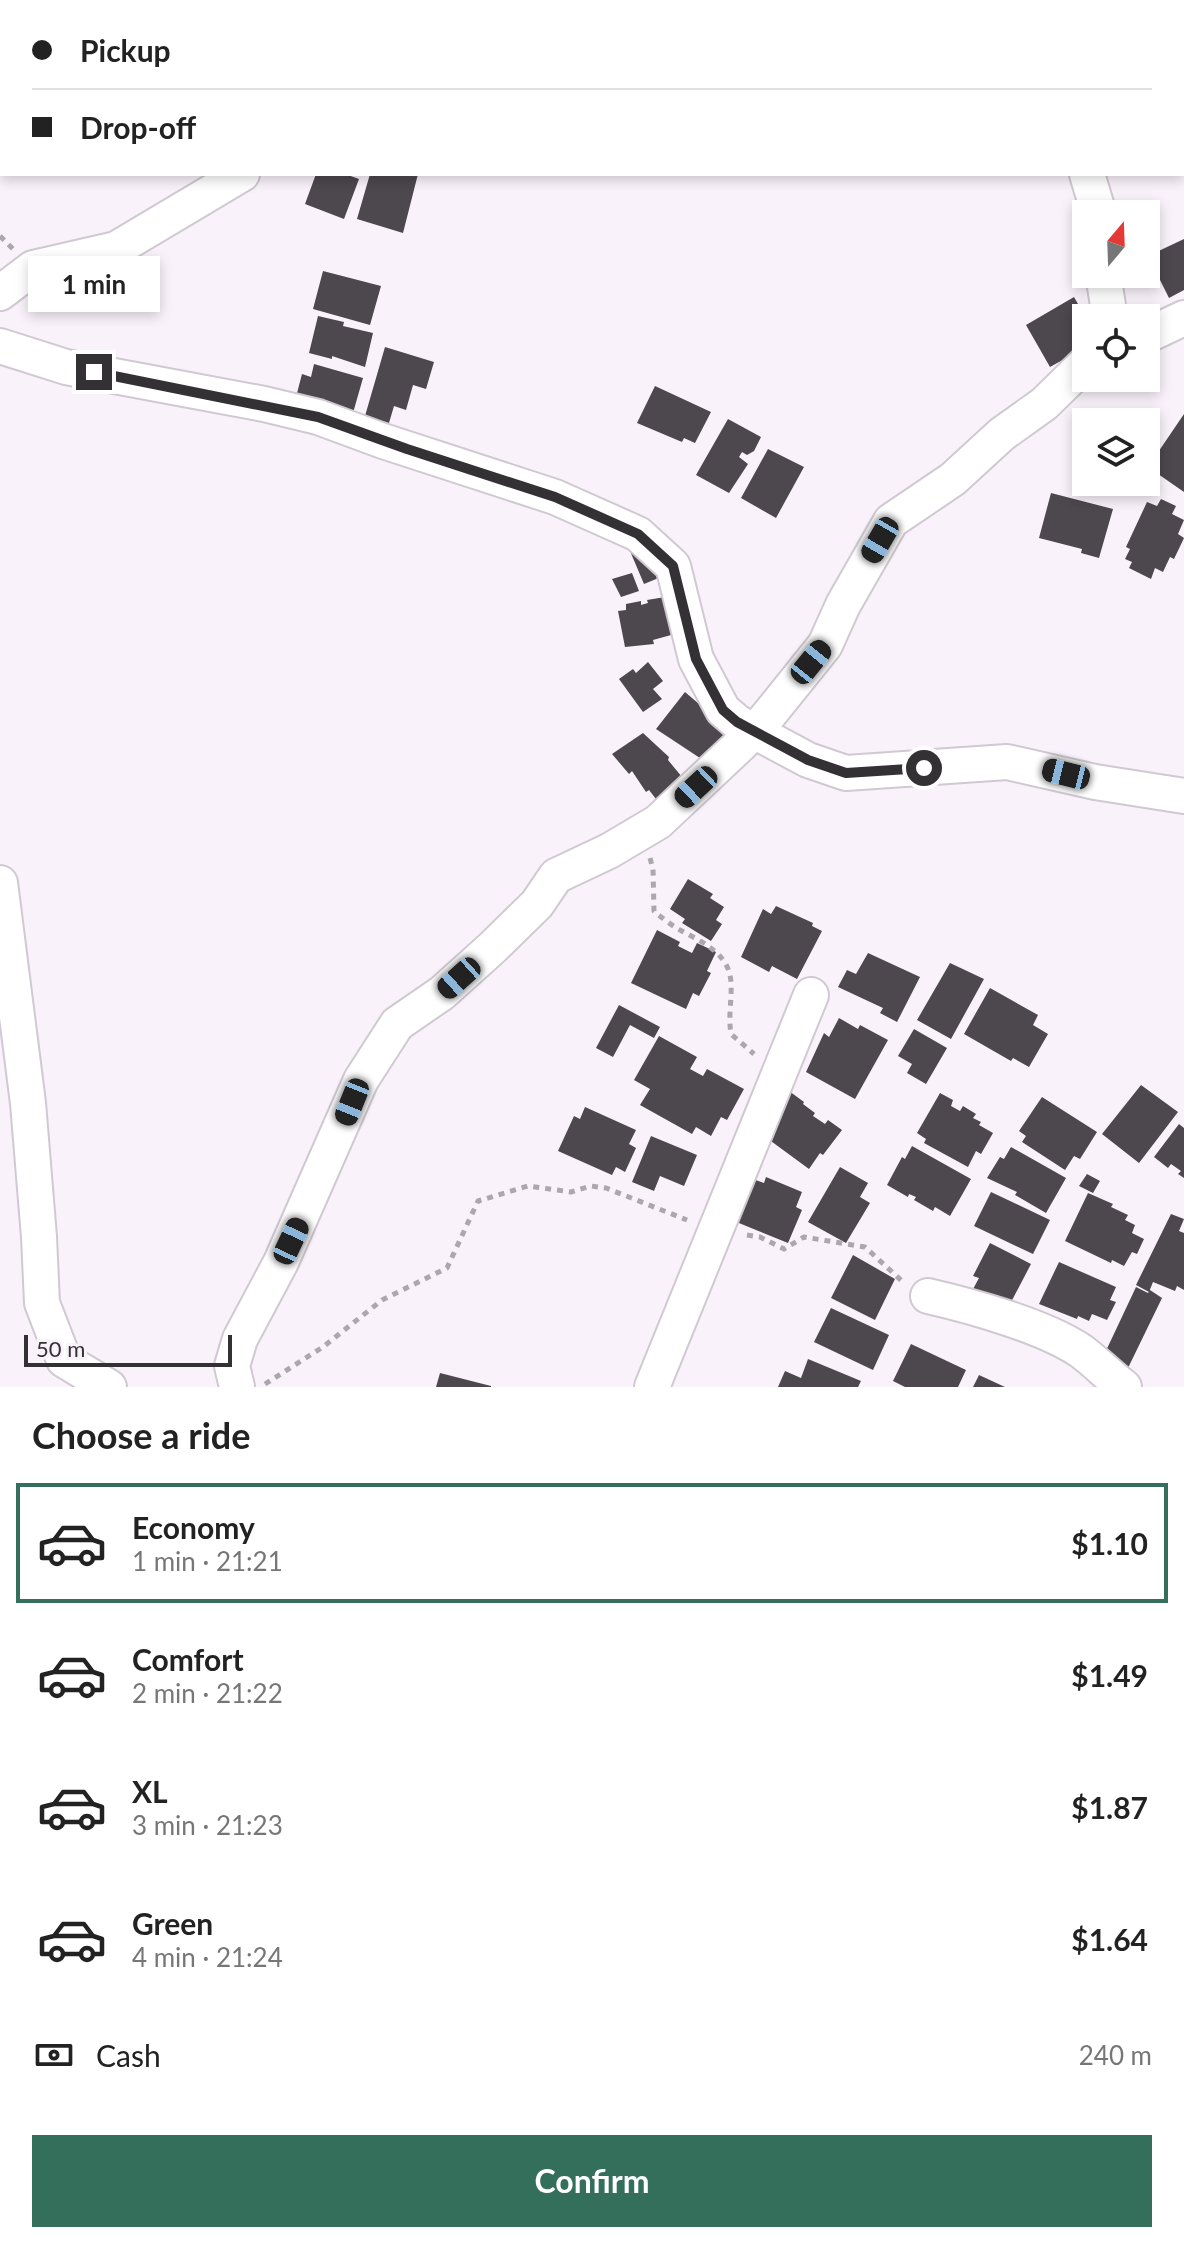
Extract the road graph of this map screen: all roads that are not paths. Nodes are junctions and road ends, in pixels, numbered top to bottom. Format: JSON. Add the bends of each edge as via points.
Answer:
{"nodes":[{"id":1,"x":239,"y":176,"type":"edge"},
{"id":2,"x":1088,"y":176,"type":"edge"},
{"id":3,"x":1095,"y":200,"type":"edge"},
{"id":4,"x":0,"y":293,"type":"edge"},
{"id":5,"x":1184,"y":318,"type":"edge"},
{"id":6,"x":1160,"y":329,"type":"edge"},
{"id":7,"x":0,"y":346,"type":"edge"},
{"id":8,"x":1072,"y":377,"type":"edge"},
{"id":9,"x":754,"y":732,"type":"junction"},
{"id":10,"x":1184,"y":796,"type":"edge"},
{"id":11,"x":0,"y":883,"type":"edge"},
{"id":12,"x":811,"y":995,"type":"dead end"},
{"id":13,"x":928,"y":1296,"type":"road end"},
{"id":14,"x":72,"y":1374,"type":"edge"},
{"id":15,"x":109,"y":1387,"type":"edge"},
{"id":16,"x":237,"y":1387,"type":"edge"},
{"id":17,"x":652,"y":1387,"type":"edge"},
{"id":18,"x":1124,"y":1387,"type":"edge"}],
"edges":[{"from":1,"to":4,"type":"street","via":[[116,249],[33,268]]},
{"from":2,"to":3,"type":"street"},
{"from":5,"to":6,"type":"street"},
{"from":7,"to":9,"type":"street","via":[[66,367],[318,417],[555,497],[638,534],[673,566],[696,659],[723,710]]},
{"from":8,"to":9,"type":"street","via":[[953,479],[891,521],[825,645]]},
{"from":9,"to":10,"type":"street","via":[[846,773],[1007,762]]},
{"from":9,"to":16,"type":"street","via":[[658,822],[556,876],[537,904],[482,957],[397,1024],[361,1080],[281,1262],[240,1339],[232,1366]]},
{"from":11,"to":14,"type":"street","via":[[28,1103],[42,1303]]},
{"from":12,"to":17,"type":"street"},
{"from":13,"to":18,"type":"street","via":[[1038,1331],[1080,1351]]},
{"from":14,"to":15,"type":"street"}]}
